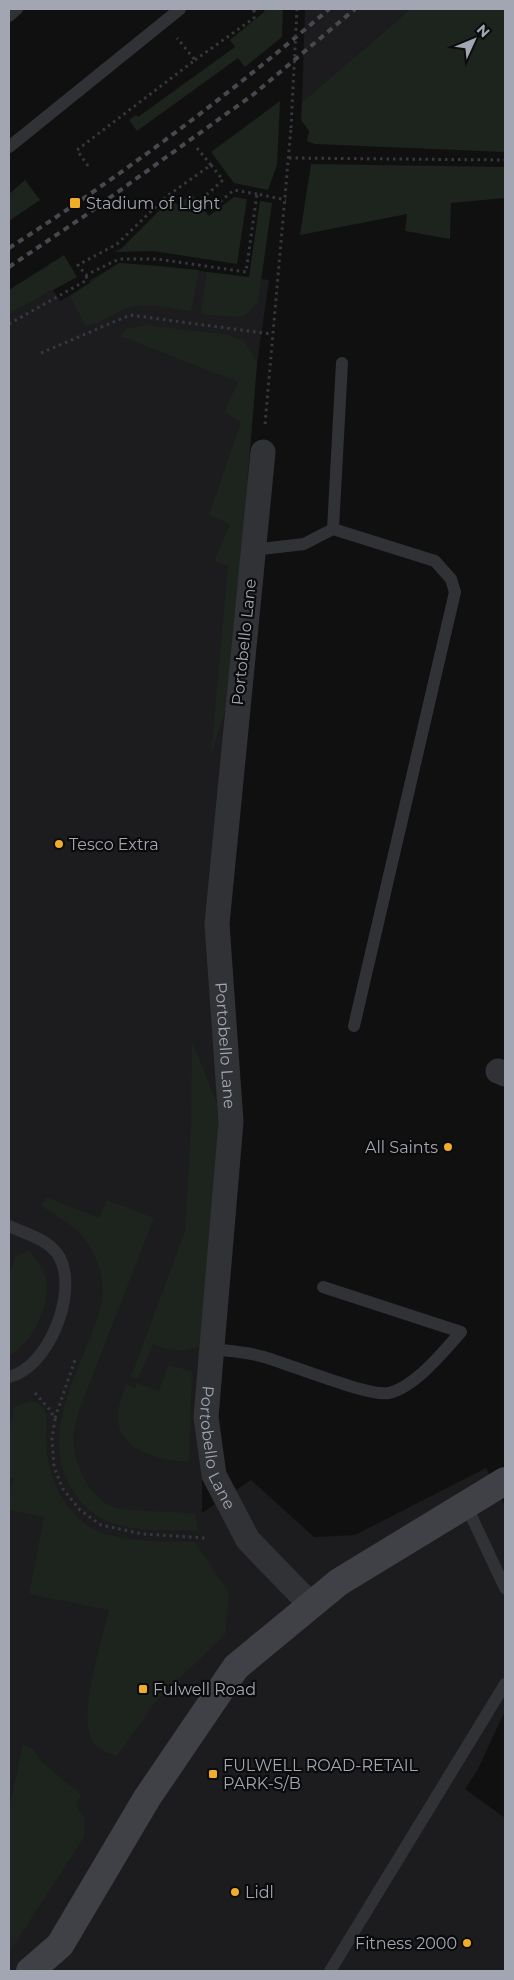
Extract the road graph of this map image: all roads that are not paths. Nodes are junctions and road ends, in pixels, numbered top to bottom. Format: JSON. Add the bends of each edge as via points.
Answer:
{"nodes":[{"id":1,"x":18,"y":9,"type":"edge"},
{"id":2,"x":180,"y":9,"type":"edge"},
{"id":3,"x":9,"y":16,"type":"edge"},
{"id":4,"x":9,"y":147,"type":"edge"},
{"id":5,"x":342,"y":363,"type":"dead end"},
{"id":6,"x":263,"y":452,"type":"road end"},
{"id":7,"x":333,"y":529,"type":"junction"},
{"id":8,"x":253,"y":550,"type":"junction"},
{"id":9,"x":354,"y":1026,"type":"dead end"},
{"id":10,"x":9,"y":1229,"type":"edge"},
{"id":11,"x":323,"y":1287,"type":"dead end"},
{"id":12,"x":212,"y":1349,"type":"junction"},
{"id":13,"x":9,"y":1377,"type":"edge"},
{"id":14,"x":505,"y":1481,"type":"edge"},
{"id":15,"x":466,"y":1505,"type":"junction"},
{"id":16,"x":505,"y":1588,"type":"edge"},
{"id":17,"x":311,"y":1605,"type":"junction"},
{"id":18,"x":505,"y":1684,"type":"edge"},
{"id":19,"x":60,"y":1945,"type":"junction"},
{"id":20,"x":30,"y":1971,"type":"edge"},
{"id":21,"x":56,"y":1971,"type":"edge"},
{"id":22,"x":330,"y":1971,"type":"edge"}],
"edges":[{"from":1,"to":3,"type":"lane"},
{"from":2,"to":4,"type":"lane"},
{"from":5,"to":7,"type":"lane"},
{"from":6,"to":8,"type":"street","name":"Portobello Lane"},
{"from":7,"to":8,"type":"lane","via":[[304,544]]},
{"from":7,"to":9,"type":"lane","via":[[435,561],[451,579],[454,592]]},
{"from":8,"to":12,"type":"street","name":"Portobello Lane","via":[[217,924],[231,1122]]},
{"from":10,"to":13,"type":"lane","via":[[46,1243],[60,1257],[64,1271],[64,1296],[56,1328],[43,1354],[20,1374]]},
{"from":11,"to":12,"type":"lane","via":[[460,1332],[412,1381],[388,1393],[361,1390],[262,1356]]},
{"from":12,"to":17,"type":"street","name":"Portobello Lane","via":[[206,1417],[214,1475],[248,1540]]},
{"from":14,"to":15,"type":"street"},
{"from":15,"to":16,"type":"lane"},
{"from":15,"to":17,"type":"street","via":[[339,1582]]},
{"from":17,"to":19,"type":"street","via":[[236,1667],[147,1798]]},
{"from":18,"to":22,"type":"lane"},
{"from":19,"to":20,"type":"street"},
{"from":19,"to":21,"type":"street"}]}
